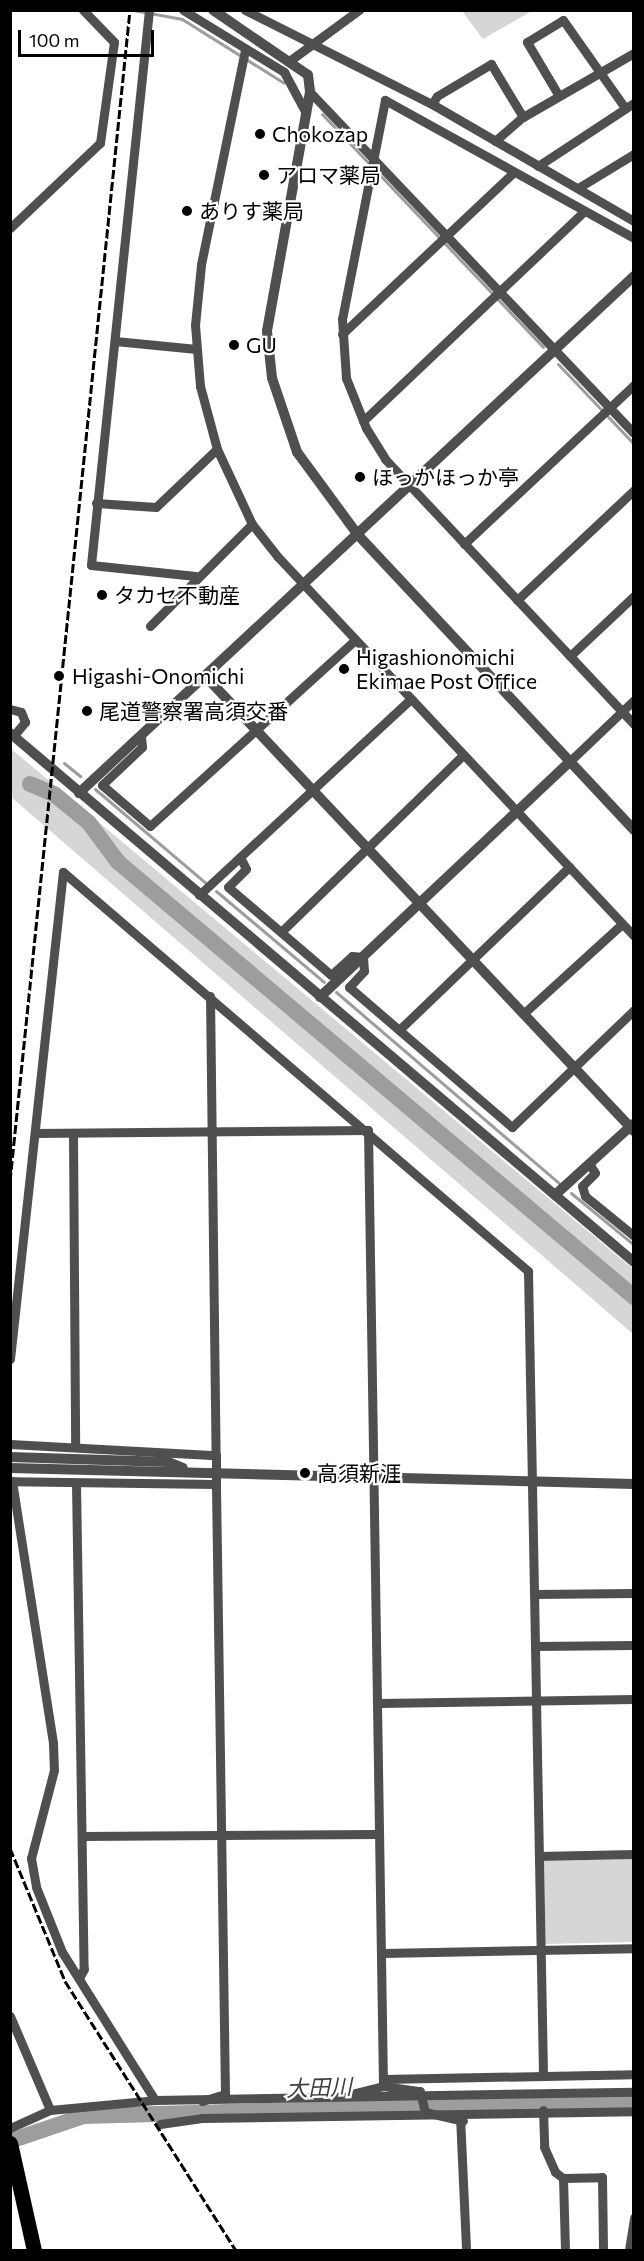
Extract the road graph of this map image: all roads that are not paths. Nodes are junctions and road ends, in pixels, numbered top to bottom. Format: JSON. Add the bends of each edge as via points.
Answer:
{"nodes":[{"id":1,"x":83,"y":10,"type":"edge"},
{"id":2,"x":183,"y":10,"type":"edge"},
{"id":3,"x":213,"y":10,"type":"edge"},
{"id":4,"x":245,"y":10,"type":"edge"},
{"id":5,"x":359,"y":10,"type":"edge"},
{"id":6,"x":148,"y":15,"type":"edge"},
{"id":7,"x":306,"y":45,"type":"junction"},
{"id":8,"x":633,"y":52,"type":"edge"},
{"id":9,"x":244,"y":57,"type":"junction"},
{"id":10,"x":292,"y":59,"type":"junction"},
{"id":11,"x":600,"y":73,"type":"junction"},
{"id":12,"x":310,"y":92,"type":"junction"},
{"id":13,"x":559,"y":96,"type":"junction"},
{"id":14,"x":432,"y":104,"type":"junction"},
{"id":15,"x":629,"y":105,"type":"edge"},
{"id":16,"x":306,"y":113,"type":"junction"},
{"id":17,"x":523,"y":117,"type":"junction"},
{"id":18,"x":495,"y":141,"type":"junction"},
{"id":19,"x":633,"y":154,"type":"edge"},
{"id":20,"x":371,"y":160,"type":"junction"},
{"id":21,"x":538,"y":166,"type":"junction"},
{"id":22,"x":513,"y":173,"type":"junction"},
{"id":23,"x":578,"y":188,"type":"junction"},
{"id":24,"x":583,"y":212,"type":"junction"},
{"id":25,"x":633,"y":221,"type":"edge"},
{"id":26,"x":11,"y":225,"type":"edge"},
{"id":27,"x":444,"y":238,"type":"junction"},
{"id":28,"x":633,"y":238,"type":"edge"},
{"id":29,"x":633,"y":276,"type":"edge"},
{"id":30,"x":497,"y":295,"type":"junction"},
{"id":31,"x":342,"y":334,"type":"junction"},
{"id":32,"x":115,"y":341,"type":"junction"},
{"id":33,"x":197,"y":349,"type":"junction"},
{"id":34,"x":555,"y":350,"type":"junction"},
{"id":35,"x":633,"y":385,"type":"edge"},
{"id":36,"x":606,"y":411,"type":"junction"},
{"id":37,"x":363,"y":421,"type":"junction"},
{"id":38,"x":633,"y":433,"type":"edge"},
{"id":39,"x":217,"y":449,"type":"junction"},
{"id":40,"x":412,"y":486,"type":"junction"},
{"id":41,"x":633,"y":490,"type":"edge"},
{"id":42,"x":96,"y":503,"type":"junction"},
{"id":43,"x":252,"y":524,"type":"junction"},
{"id":44,"x":358,"y":535,"type":"junction"},
{"id":45,"x":464,"y":544,"type":"junction"},
{"id":46,"x":195,"y":576,"type":"junction"},
{"id":47,"x":306,"y":587,"type":"junction"},
{"id":48,"x":633,"y":597,"type":"edge"},
{"id":49,"x":517,"y":600,"type":"junction"},
{"id":50,"x":150,"y":627,"type":"dead end"},
{"id":51,"x":354,"y":640,"type":"junction"},
{"id":52,"x":570,"y":656,"type":"junction"},
{"id":53,"x":208,"y":679,"type":"junction"},
{"id":54,"x":411,"y":699,"type":"junction"},
{"id":55,"x":633,"y":700,"type":"edge"},
{"id":56,"x":10,"y":709,"type":"edge"},
{"id":57,"x":621,"y":712,"type":"junction"},
{"id":58,"x":633,"y":724,"type":"edge"},
{"id":59,"x":256,"y":731,"type":"junction"},
{"id":60,"x":12,"y":734,"type":"edge"},
{"id":61,"x":141,"y":737,"type":"junction"},
{"id":62,"x":463,"y":755,"type":"junction"},
{"id":63,"x":570,"y":761,"type":"junction"},
{"id":64,"x":313,"y":789,"type":"junction"},
{"id":65,"x":79,"y":793,"type":"junction"},
{"id":66,"x":517,"y":811,"type":"junction"},
{"id":67,"x":633,"y":830,"type":"edge"},
{"id":68,"x":366,"y":846,"type":"junction"},
{"id":69,"x":240,"y":857,"type":"junction"},
{"id":70,"x":569,"y":867,"type":"junction"},
{"id":71,"x":199,"y":895,"type":"junction"},
{"id":72,"x":418,"y":901,"type":"junction"},
{"id":73,"x":622,"y":924,"type":"junction"},
{"id":74,"x":282,"y":931,"type":"junction"},
{"id":75,"x":633,"y":936,"type":"edge"},
{"id":76,"x":363,"y":957,"type":"junction"},
{"id":77,"x":471,"y":957,"type":"junction"},
{"id":78,"x":210,"y":996,"type":"junction"},
{"id":79,"x":321,"y":997,"type":"junction"},
{"id":80,"x":633,"y":1010,"type":"edge"},
{"id":81,"x":523,"y":1014,"type":"junction"},
{"id":82,"x":399,"y":1030,"type":"junction"},
{"id":83,"x":573,"y":1066,"type":"junction"},
{"id":84,"x":632,"y":1127,"type":"edge"},
{"id":85,"x":368,"y":1130,"type":"junction"},
{"id":86,"x":35,"y":1132,"type":"junction"},
{"id":87,"x":73,"y":1134,"type":"junction"},
{"id":88,"x":212,"y":1134,"type":"junction"},
{"id":89,"x":590,"y":1165,"type":"junction"},
{"id":90,"x":555,"y":1196,"type":"junction"},
{"id":91,"x":633,"y":1236,"type":"edge"},
{"id":92,"x":633,"y":1262,"type":"edge"},
{"id":93,"x":10,"y":1359,"type":"edge"},
{"id":94,"x":10,"y":1444,"type":"edge"},
{"id":95,"x":75,"y":1447,"type":"junction"},
{"id":96,"x":216,"y":1455,"type":"junction"},
{"id":97,"x":10,"y":1457,"type":"edge"},
{"id":98,"x":10,"y":1468,"type":"edge"},
{"id":99,"x":183,"y":1468,"type":"junction"},
{"id":100,"x":217,"y":1470,"type":"junction"},
{"id":101,"x":374,"y":1475,"type":"junction"},
{"id":102,"x":535,"y":1480,"type":"junction"},
{"id":103,"x":76,"y":1483,"type":"junction"},
{"id":104,"x":216,"y":1484,"type":"junction"},
{"id":105,"x":633,"y":1484,"type":"edge"},
{"id":106,"x":633,"y":1593,"type":"edge"},
{"id":107,"x":535,"y":1594,"type":"junction"},
{"id":108,"x":633,"y":1645,"type":"edge"},
{"id":109,"x":535,"y":1646,"type":"junction"},
{"id":110,"x":633,"y":1699,"type":"edge"},
{"id":111,"x":536,"y":1700,"type":"junction"},
{"id":112,"x":380,"y":1703,"type":"junction"},
{"id":113,"x":378,"y":1834,"type":"junction"},
{"id":114,"x":222,"y":1835,"type":"junction"},
{"id":115,"x":83,"y":1836,"type":"junction"},
{"id":116,"x":633,"y":1854,"type":"edge"},
{"id":117,"x":539,"y":1856,"type":"junction"},
{"id":118,"x":633,"y":1948,"type":"edge"},
{"id":119,"x":538,"y":1950,"type":"junction"},
{"id":120,"x":383,"y":1953,"type":"junction"},
{"id":121,"x":79,"y":1978,"type":"junction"},
{"id":122,"x":10,"y":2016,"type":"edge"},
{"id":123,"x":633,"y":2074,"type":"edge"},
{"id":124,"x":543,"y":2076,"type":"junction"},
{"id":125,"x":384,"y":2082,"type":"junction"},
{"id":126,"x":633,"y":2091,"type":"edge"},
{"id":127,"x":344,"y":2098,"type":"junction"},
{"id":128,"x":155,"y":2100,"type":"junction"},
{"id":129,"x":202,"y":2101,"type":"junction"},
{"id":130,"x":425,"y":2104,"type":"junction"},
{"id":131,"x":50,"y":2110,"type":"junction"},
{"id":132,"x":543,"y":2110,"type":"junction"},
{"id":133,"x":633,"y":2111,"type":"edge"},
{"id":134,"x":457,"y":2112,"type":"junction"},
{"id":135,"x":463,"y":2121,"type":"junction"},
{"id":136,"x":160,"y":2124,"type":"dead end"},
{"id":137,"x":10,"y":2128,"type":"edge"},
{"id":138,"x":10,"y":2143,"type":"edge"},
{"id":139,"x":563,"y":2178,"type":"junction"},
{"id":140,"x":633,"y":2217,"type":"edge"},
{"id":141,"x":34,"y":2250,"type":"edge"},
{"id":142,"x":466,"y":2250,"type":"edge"},
{"id":143,"x":565,"y":2250,"type":"edge"},
{"id":144,"x":603,"y":2250,"type":"edge"},
{"id":145,"x":629,"y":2250,"type":"edge"}],
"edges":[{"from":1,"to":26,"type":"street","via":[[114,42],[100,142]]},
{"from":2,"to":9,"type":"street"},
{"from":3,"to":10,"type":"street"},
{"from":4,"to":7,"type":"street"},
{"from":5,"to":7,"type":"street"},
{"from":6,"to":32,"type":"street"},
{"from":7,"to":10,"type":"street"},
{"from":7,"to":14,"type":"street"},
{"from":8,"to":11,"type":"street"},
{"from":9,"to":16,"type":"street","via":[[284,72]]},
{"from":9,"to":33,"type":"street","via":[[201,265]]},
{"from":10,"to":12,"type":"street","via":[[308,75]]},
{"from":11,"to":13,"type":"street"},
{"from":11,"to":13,"type":"street","via":[[563,20],[527,42]]},
{"from":11,"to":15,"type":"street"},
{"from":12,"to":16,"type":"street"},
{"from":12,"to":20,"type":"street"},
{"from":13,"to":17,"type":"street"},
{"from":14,"to":17,"type":"street","via":[[491,64]]},
{"from":14,"to":18,"type":"street"},
{"from":15,"to":21,"type":"street"},
{"from":16,"to":44,"type":"street","via":[[270,290],[272,378],[297,452]]},
{"from":17,"to":18,"type":"street"},
{"from":18,"to":21,"type":"street"},
{"from":19,"to":23,"type":"street"},
{"from":20,"to":22,"type":"street","via":[[385,100]]},
{"from":20,"to":27,"type":"street"},
{"from":20,"to":31,"type":"street"},
{"from":21,"to":23,"type":"street"},
{"from":22,"to":24,"type":"street"},
{"from":22,"to":27,"type":"street"},
{"from":23,"to":25,"type":"street"},
{"from":24,"to":28,"type":"street"},
{"from":24,"to":30,"type":"street"},
{"from":27,"to":30,"type":"street"},
{"from":27,"to":31,"type":"street"},
{"from":29,"to":34,"type":"street"},
{"from":30,"to":34,"type":"street"},
{"from":30,"to":37,"type":"street"},
{"from":31,"to":37,"type":"street","via":[[346,378]]},
{"from":32,"to":33,"type":"street"},
{"from":32,"to":42,"type":"street"},
{"from":33,"to":39,"type":"street","via":[[200,386]]},
{"from":34,"to":36,"type":"street"},
{"from":34,"to":40,"type":"street"},
{"from":35,"to":36,"type":"street"},
{"from":36,"to":38,"type":"street"},
{"from":36,"to":45,"type":"street"},
{"from":37,"to":40,"type":"street","via":[[385,459]]},
{"from":39,"to":42,"type":"street","via":[[156,507]]},
{"from":39,"to":43,"type":"street"},
{"from":40,"to":44,"type":"street"},
{"from":40,"to":45,"type":"street"},
{"from":41,"to":49,"type":"street"},
{"from":42,"to":46,"type":"street","via":[[91,566]]},
{"from":43,"to":46,"type":"street"},
{"from":43,"to":47,"type":"street"},
{"from":44,"to":47,"type":"street"},
{"from":44,"to":63,"type":"street"},
{"from":45,"to":49,"type":"street"},
{"from":46,"to":50,"type":"street"},
{"from":47,"to":51,"type":"street"},
{"from":47,"to":53,"type":"street"},
{"from":48,"to":52,"type":"street"},
{"from":49,"to":52,"type":"street"},
{"from":51,"to":54,"type":"street"},
{"from":51,"to":59,"type":"street"},
{"from":52,"to":57,"type":"street"},
{"from":53,"to":59,"type":"street"},
{"from":53,"to":61,"type":"street"},
{"from":54,"to":62,"type":"street"},
{"from":54,"to":64,"type":"street"},
{"from":55,"to":57,"type":"street"},
{"from":56,"to":60,"type":"street","via":[[21,712],[25,722]]},
{"from":57,"to":58,"type":"street"},
{"from":57,"to":63,"type":"street"},
{"from":59,"to":61,"type":"street","via":[[150,826],[102,785],[142,747]]},
{"from":59,"to":64,"type":"street"},
{"from":60,"to":65,"type":"street"},
{"from":61,"to":65,"type":"street"},
{"from":62,"to":66,"type":"street"},
{"from":62,"to":68,"type":"street"},
{"from":63,"to":66,"type":"street"},
{"from":63,"to":67,"type":"street"},
{"from":64,"to":68,"type":"street"},
{"from":64,"to":69,"type":"street"},
{"from":65,"to":71,"type":"street"},
{"from":66,"to":70,"type":"street"},
{"from":66,"to":72,"type":"street"},
{"from":68,"to":72,"type":"street"},
{"from":68,"to":74,"type":"street"},
{"from":69,"to":71,"type":"street"},
{"from":69,"to":74,"type":"street","via":[[246,869],[228,887]]},
{"from":70,"to":73,"type":"street"},
{"from":70,"to":77,"type":"street"},
{"from":71,"to":79,"type":"street"},
{"from":72,"to":76,"type":"street"},
{"from":72,"to":77,"type":"street"},
{"from":73,"to":75,"type":"street"},
{"from":73,"to":81,"type":"street"},
{"from":74,"to":76,"type":"street","via":[[331,975],[352,956]]},
{"from":76,"to":79,"type":"street"},
{"from":76,"to":82,"type":"street","via":[[364,971],[349,987]]},
{"from":77,"to":81,"type":"street"},
{"from":77,"to":82,"type":"street"},
{"from":78,"to":85,"type":"street"},
{"from":78,"to":86,"type":"street","via":[[63,872]]},
{"from":78,"to":88,"type":"street"},
{"from":79,"to":90,"type":"street"},
{"from":80,"to":83,"type":"street"},
{"from":81,"to":83,"type":"street"},
{"from":82,"to":83,"type":"street","via":[[512,1126]]},
{"from":83,"to":84,"type":"street"},
{"from":84,"to":89,"type":"street"},
{"from":85,"to":88,"type":"street"},
{"from":85,"to":101,"type":"street"},
{"from":85,"to":102,"type":"street","via":[[528,1271]]},
{"from":86,"to":87,"type":"street"},
{"from":86,"to":93,"type":"street"},
{"from":87,"to":88,"type":"street"},
{"from":87,"to":95,"type":"street"},
{"from":88,"to":96,"type":"street"},
{"from":89,"to":90,"type":"street"},
{"from":89,"to":91,"type":"street","via":[[595,1173],[582,1186],[585,1196]]},
{"from":90,"to":92,"type":"street"},
{"from":94,"to":95,"type":"street"},
{"from":95,"to":96,"type":"street"},
{"from":96,"to":100,"type":"street"},
{"from":97,"to":99,"type":"street","via":[[168,1462]]},
{"from":98,"to":99,"type":"street","via":[[159,1473]]},
{"from":99,"to":100,"type":"street"},
{"from":100,"to":101,"type":"street"},
{"from":100,"to":104,"type":"street"},
{"from":101,"to":102,"type":"street"},
{"from":101,"to":112,"type":"street"},
{"from":102,"to":105,"type":"street"},
{"from":102,"to":107,"type":"street"},
{"from":103,"to":104,"type":"street"},
{"from":103,"to":115,"type":"street"},
{"from":103,"to":121,"type":"street","via":[[12,1481],[11,1493],[54,1770],[31,1858],[36,1887]]},
{"from":104,"to":114,"type":"street"},
{"from":106,"to":107,"type":"street"},
{"from":107,"to":109,"type":"street"},
{"from":108,"to":109,"type":"street"},
{"from":109,"to":111,"type":"street"},
{"from":110,"to":111,"type":"street"},
{"from":111,"to":112,"type":"street"},
{"from":111,"to":117,"type":"street"},
{"from":112,"to":113,"type":"street"},
{"from":113,"to":114,"type":"street"},
{"from":113,"to":120,"type":"street"},
{"from":114,"to":115,"type":"street"},
{"from":114,"to":129,"type":"street","via":[[225,2094]]},
{"from":115,"to":121,"type":"street","via":[[84,1969]]},
{"from":116,"to":117,"type":"street"},
{"from":117,"to":119,"type":"street"},
{"from":118,"to":119,"type":"street"},
{"from":119,"to":120,"type":"street"},
{"from":119,"to":124,"type":"street"},
{"from":120,"to":125,"type":"street"},
{"from":121,"to":128,"type":"street"},
{"from":122,"to":131,"type":"street"},
{"from":123,"to":124,"type":"street"},
{"from":124,"to":125,"type":"street"},
{"from":125,"to":127,"type":"street"},
{"from":125,"to":130,"type":"street"},
{"from":126,"to":130,"type":"street"},
{"from":127,"to":129,"type":"street"},
{"from":127,"to":130,"type":"street"},
{"from":128,"to":129,"type":"street"},
{"from":128,"to":131,"type":"street"},
{"from":130,"to":134,"type":"street"},
{"from":130,"to":135,"type":"street"},
{"from":130,"to":136,"type":"street"},
{"from":131,"to":137,"type":"street"},
{"from":132,"to":133,"type":"street"},
{"from":132,"to":134,"type":"street"},
{"from":132,"to":139,"type":"street","via":[[547,2162]]},
{"from":134,"to":135,"type":"street"},
{"from":135,"to":142,"type":"street"},
{"from":138,"to":141,"type":"highway"},
{"from":139,"to":143,"type":"street"},
{"from":139,"to":144,"type":"street","via":[[602,2177]]},
{"from":140,"to":145,"type":"street"}]}
